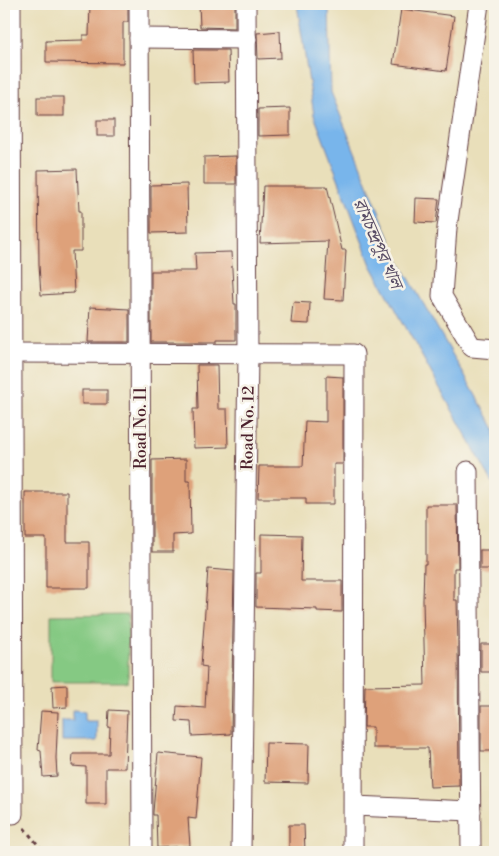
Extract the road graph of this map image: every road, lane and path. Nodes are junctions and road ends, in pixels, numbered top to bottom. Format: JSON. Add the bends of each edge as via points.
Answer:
{"nodes":[{"id":1,"x":11,"y":4,"type":"edge"},
{"id":2,"x":139,"y":4,"type":"edge"},
{"id":3,"x":246,"y":4,"type":"edge"},
{"id":4,"x":479,"y":4,"type":"edge"},
{"id":5,"x":139,"y":38,"type":"junction"},
{"id":6,"x":246,"y":38,"type":"junction"},
{"id":7,"x":495,"y":350,"type":"edge"},
{"id":8,"x":8,"y":353,"type":"edge"},
{"id":9,"x":140,"y":354,"type":"junction"},
{"id":10,"x":248,"y":354,"type":"junction"},
{"id":11,"x":468,"y":471,"type":"dead end"},
{"id":12,"x":354,"y":806,"type":"junction"},
{"id":13,"x":471,"y":811,"type":"junction"},
{"id":14,"x":13,"y":814,"type":"dead end"},
{"id":15,"x":142,"y":852,"type":"edge"},
{"id":16,"x":241,"y":852,"type":"edge"},
{"id":17,"x":354,"y":852,"type":"edge"},
{"id":18,"x":471,"y":852,"type":"edge"}],
"edges":[{"from":1,"to":8,"type":"street"},
{"from":2,"to":5,"type":"street","name":"Road No. 11"},
{"from":3,"to":6,"type":"street","name":"Road No. 12"},
{"from":4,"to":7,"type":"street","via":[[447,228],[442,296],[472,347]]},
{"from":5,"to":6,"type":"street"},
{"from":5,"to":9,"type":"street","name":"Road No. 11"},
{"from":6,"to":10,"type":"street","name":"Road No. 12"},
{"from":8,"to":9,"type":"street"},
{"from":8,"to":14,"type":"street"},
{"from":9,"to":10,"type":"street"},
{"from":9,"to":15,"type":"street","name":"Road No. 11"},
{"from":10,"to":12,"type":"street","via":[[354,354]]},
{"from":10,"to":16,"type":"street","name":"Road No. 12"},
{"from":11,"to":13,"type":"street"},
{"from":12,"to":13,"type":"street"},
{"from":12,"to":17,"type":"street"},
{"from":13,"to":18,"type":"street"}]}
